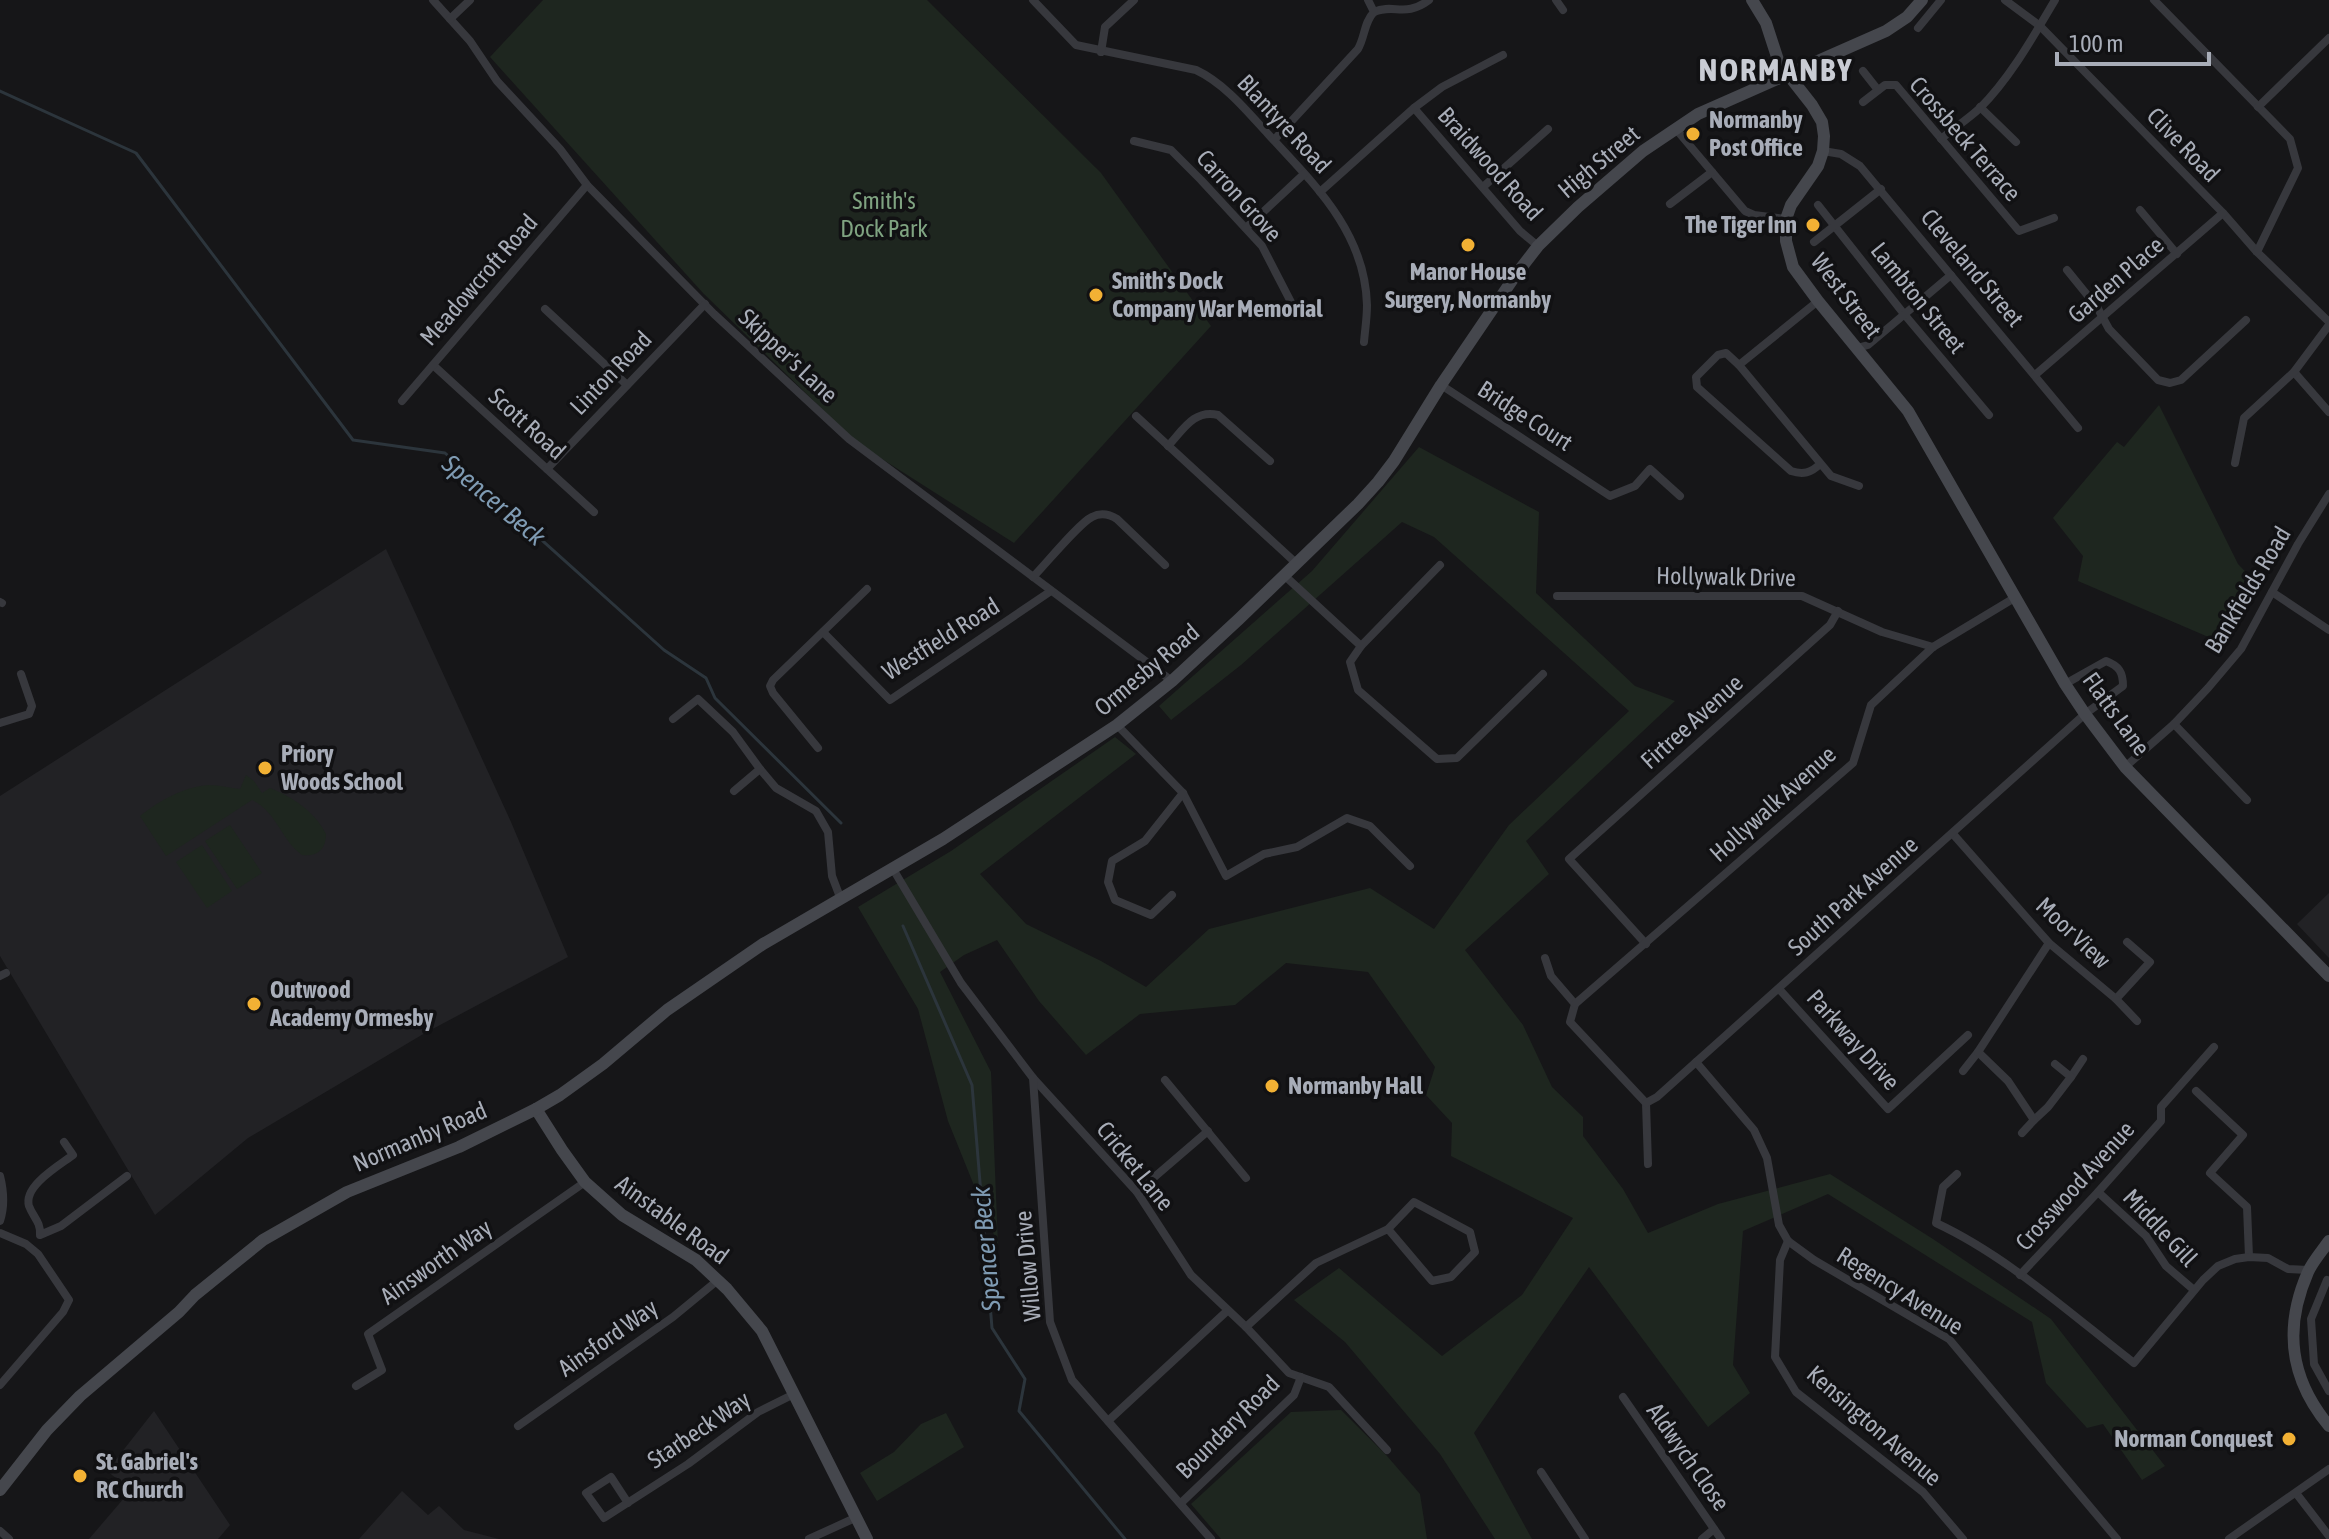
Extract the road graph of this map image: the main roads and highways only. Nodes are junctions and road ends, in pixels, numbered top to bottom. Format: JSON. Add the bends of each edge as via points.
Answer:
{"nodes":[{"id":1,"x":1752,"y":0,"type":"edge"},
{"id":2,"x":1922,"y":0,"type":"edge"},
{"id":3,"x":1787,"y":74,"type":"junction"},
{"id":4,"x":1923,"y":437,"type":"joint"},
{"id":5,"x":1394,"y":461,"type":"joint"},
{"id":6,"x":893,"y":869,"type":"joint"},
{"id":7,"x":2329,"y":976,"type":"edge"},
{"id":8,"x":536,"y":1109,"type":"junction"},
{"id":9,"x":2329,"y":1241,"type":"edge"},
{"id":10,"x":2329,"y":1426,"type":"edge"},
{"id":11,"x":0,"y":1490,"type":"edge"},
{"id":12,"x":867,"y":1539,"type":"edge"}],
"edges":[{"from":1,"to":3,"type":"main road"},
{"from":2,"to":3,"type":"main road","name":"High Street","via":[[1886,31]]},
{"from":3,"to":4,"type":"main road","name":"West Street","via":[[1812,105],[1824,136],[1818,166],[1786,219],[1793,267],[1863,346]]},
{"from":3,"to":5,"type":"main road","name":"High Street","via":[[1675,128],[1538,246]]},
{"from":4,"to":7,"type":"main road","name":"Flatts Lane","via":[[2085,714],[2125,767]]},
{"from":5,"to":6,"type":"main road","name":"Ormesby Road","via":[[1358,504],[1172,681],[1117,725]]},
{"from":6,"to":8,"type":"main road","name":"Normanby Road","via":[[763,944]]},
{"from":8,"to":11,"type":"main road","name":"Normanby Road","via":[[347,1192],[263,1240],[80,1396]]},
{"from":8,"to":12,"type":"main road","name":"Ainstable Road","via":[[585,1182],[622,1215],[696,1260],[762,1331]]},
{"from":9,"to":10,"type":"main road","via":[[2308,1270],[2293,1317],[2295,1368]]}]}
